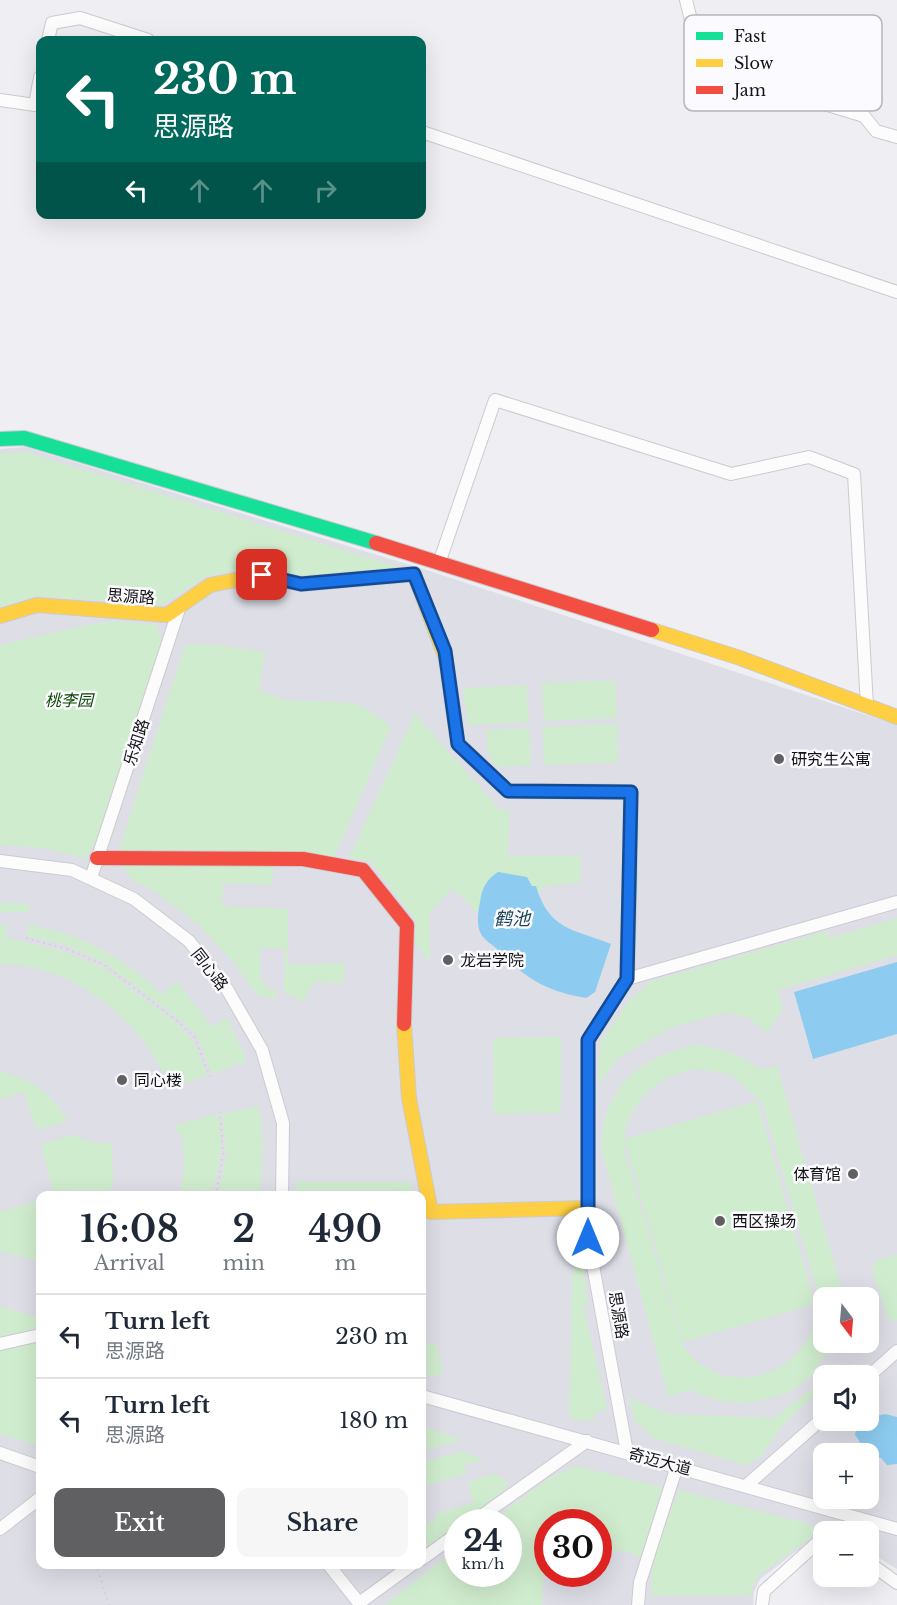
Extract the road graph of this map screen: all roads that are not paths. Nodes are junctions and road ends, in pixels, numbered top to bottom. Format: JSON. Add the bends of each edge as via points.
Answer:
{"nodes":[{"id":1,"x":686,"y":0,"type":"edge"},
{"id":2,"x":690,"y":15,"type":"edge"},
{"id":3,"x":49,"y":36,"type":"edge"},
{"id":4,"x":136,"y":36,"type":"edge"},
{"id":5,"x":36,"y":96,"type":"edge"},
{"id":6,"x":0,"y":100,"type":"edge"},
{"id":7,"x":847,"y":111,"type":"edge"},
{"id":8,"x":426,"y":133,"type":"edge"},
{"id":9,"x":897,"y":137,"type":"edge"},
{"id":10,"x":897,"y":292,"type":"edge"},
{"id":11,"x":0,"y":439,"type":"edge"},
{"id":12,"x":439,"y":563,"type":"junction"},
{"id":13,"x":180,"y":606,"type":"junction"},
{"id":14,"x":0,"y":616,"type":"edge"},
{"id":15,"x":867,"y":706,"type":"junction"},
{"id":16,"x":897,"y":717,"type":"edge"},
{"id":17,"x":97,"y":858,"type":"junction"},
{"id":18,"x":0,"y":861,"type":"edge"},
{"id":19,"x":91,"y":878,"type":"junction"},
{"id":20,"x":897,"y":902,"type":"edge"},
{"id":21,"x":627,"y":979,"type":"junction"},
{"id":22,"x":282,"y":1191,"type":"edge"},
{"id":23,"x":588,"y":1208,"type":"junction"},
{"id":24,"x":36,"y":1336,"type":"edge"},
{"id":25,"x":0,"y":1344,"type":"edge"},
{"id":26,"x":897,"y":1351,"type":"edge"},
{"id":27,"x":879,"y":1367,"type":"edge"},
{"id":28,"x":426,"y":1397,"type":"edge"},
{"id":29,"x":813,"y":1427,"type":"edge"},
{"id":30,"x":587,"y":1441,"type":"junction"},
{"id":31,"x":627,"y":1452,"type":"junction"},
{"id":32,"x":0,"y":1453,"type":"edge"},
{"id":33,"x":36,"y":1466,"type":"edge"},
{"id":34,"x":677,"y":1466,"type":"junction"},
{"id":35,"x":747,"y":1485,"type":"junction"},
{"id":36,"x":36,"y":1501,"type":"edge"},
{"id":37,"x":491,"y":1509,"type":"edge"},
{"id":38,"x":0,"y":1529,"type":"edge"},
{"id":39,"x":897,"y":1529,"type":"edge"},
{"id":40,"x":444,"y":1543,"type":"edge"},
{"id":41,"x":813,"y":1548,"type":"edge"},
{"id":42,"x":426,"y":1556,"type":"edge"},
{"id":43,"x":332,"y":1569,"type":"edge"},
{"id":44,"x":406,"y":1569,"type":"edge"},
{"id":45,"x":879,"y":1570,"type":"edge"},
{"id":46,"x":897,"y":1583,"type":"edge"},
{"id":47,"x":638,"y":1605,"type":"edge"},
{"id":48,"x":762,"y":1605,"type":"edge"}],
"edges":[{"from":1,"to":2,"type":"street"},
{"from":3,"to":4,"type":"street","via":[[52,23],[80,18]]},
{"from":5,"to":6,"type":"street","via":[[34,105]]},
{"from":7,"to":9,"type":"street","via":[[864,116],[876,131]]},
{"from":8,"to":10,"type":"street"},
{"from":11,"to":12,"type":"street","via":[[24,438]]},
{"from":12,"to":15,"type":"street","via":[[740,658]]},
{"from":12,"to":15,"type":"street","via":[[495,400],[731,474],[809,456],[854,474]]},
{"from":13,"to":14,"type":"street","name":"思源路","via":[[167,615],[36,605]]},
{"from":13,"to":17,"type":"street","name":"乐知路"},
{"from":13,"to":21,"type":"street","name":"思源路","via":[[210,585],[262,575],[301,584],[414,574],[445,651],[458,744],[508,791],[631,792]]},
{"from":15,"to":16,"type":"street"},
{"from":17,"to":19,"type":"street","name":"乐知路"},
{"from":17,"to":23,"type":"street","via":[[303,859],[363,870],[407,925],[403,1005],[409,1098],[431,1212]]},
{"from":18,"to":19,"type":"street","name":"同心路","via":[[72,870]]},
{"from":19,"to":22,"type":"street","name":"同心路","via":[[134,899],[189,941],[227,989],[262,1050],[283,1123]]},
{"from":20,"to":21,"type":"street"},
{"from":21,"to":23,"type":"street","name":"思源路","via":[[588,1040]]},
{"from":23,"to":31,"type":"street","name":"思源路","via":[[588,1238]]},
{"from":24,"to":25,"type":"street"},
{"from":26,"to":27,"type":"street"},
{"from":28,"to":30,"type":"street","name":"奇迈大道"},
{"from":29,"to":35,"type":"street"},
{"from":30,"to":31,"type":"street","name":"奇迈大道"},
{"from":30,"to":37,"type":"street"},
{"from":31,"to":34,"type":"street","name":"奇迈大道"},
{"from":32,"to":33,"type":"street"},
{"from":34,"to":35,"type":"street","name":"奇迈大道"},
{"from":34,"to":47,"type":"street","via":[[640,1582]]},
{"from":35,"to":39,"type":"street","name":"奇迈大道"},
{"from":36,"to":38,"type":"street"},
{"from":40,"to":42,"type":"street"},
{"from":41,"to":48,"type":"street","via":[[765,1591]]},
{"from":43,"to":44,"type":"street","via":[[359,1603]]},
{"from":45,"to":46,"type":"street"}]}
